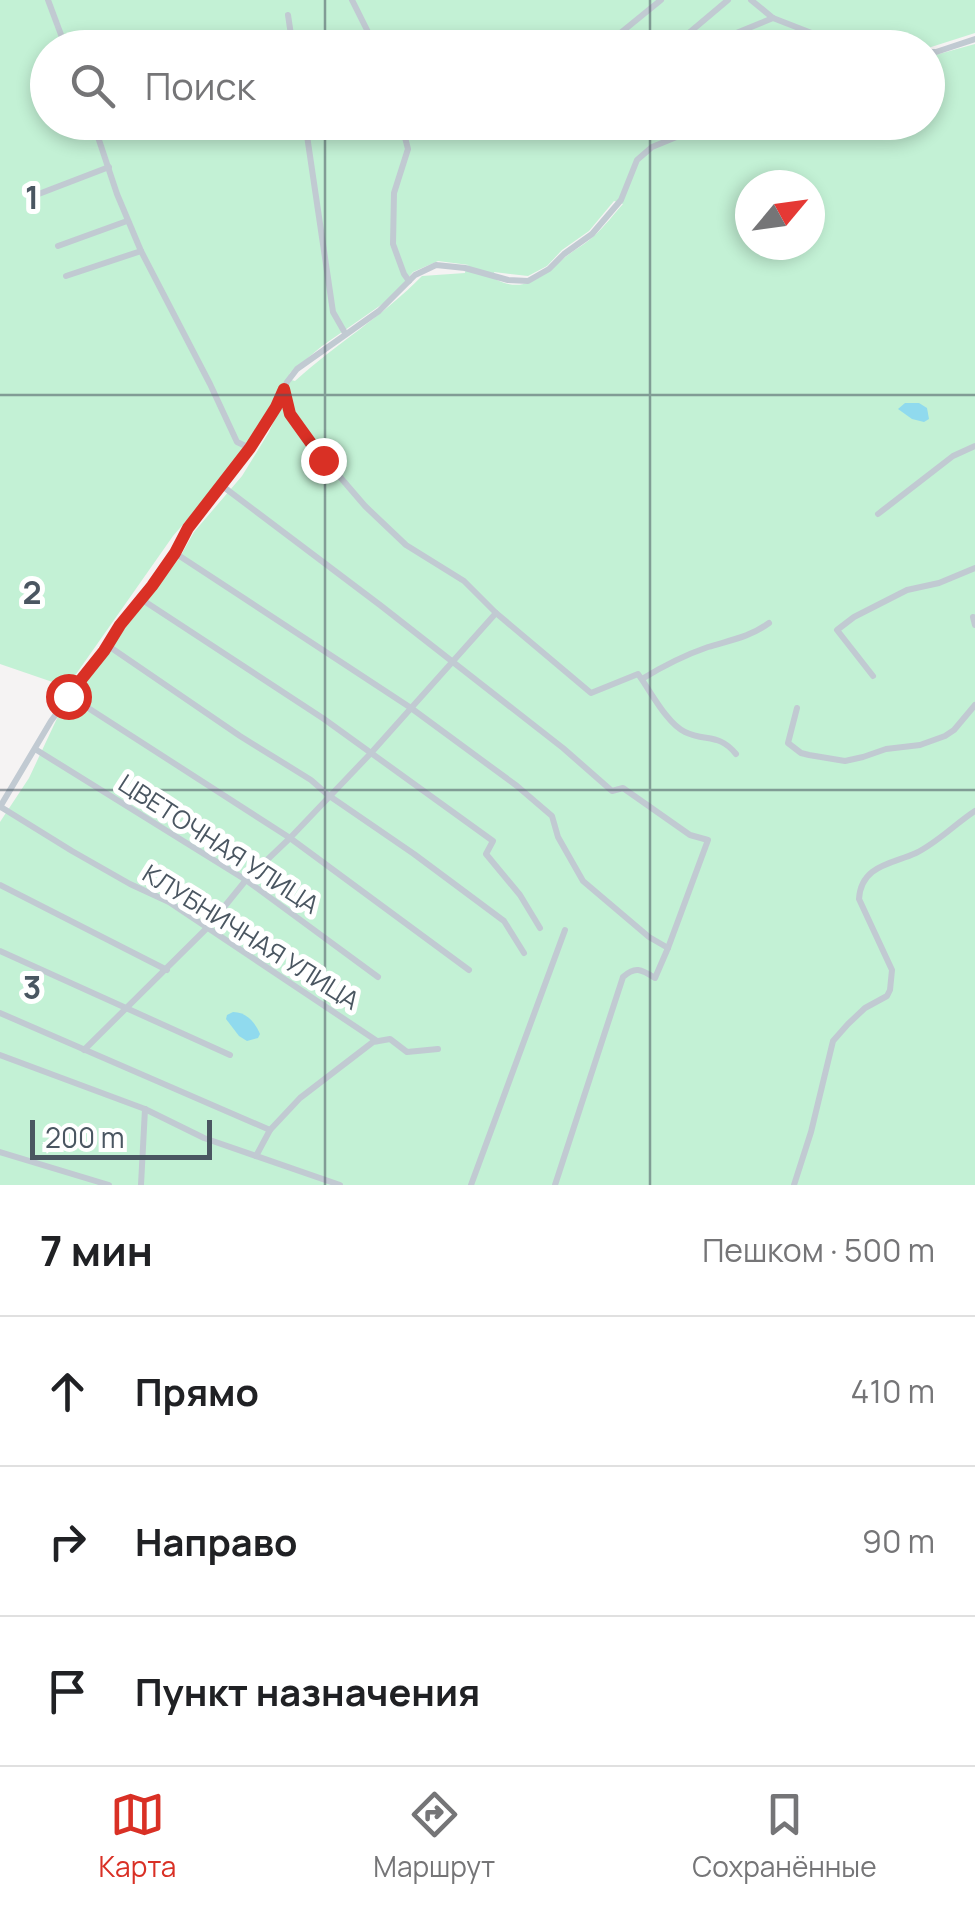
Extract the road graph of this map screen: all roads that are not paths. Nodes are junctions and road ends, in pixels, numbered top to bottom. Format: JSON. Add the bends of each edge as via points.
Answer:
{"nodes":[{"id":1,"x":48,"y":0,"type":"edge"},
{"id":2,"x":352,"y":0,"type":"edge"},
{"id":3,"x":661,"y":0,"type":"edge"},
{"id":4,"x":728,"y":0,"type":"edge"},
{"id":5,"x":751,"y":0,"type":"edge"},
{"id":6,"x":288,"y":15,"type":"dead end"},
{"id":7,"x":773,"y":18,"type":"junction"},
{"id":8,"x":59,"y":30,"type":"edge"},
{"id":9,"x":290,"y":30,"type":"edge"},
{"id":10,"x":367,"y":30,"type":"edge"},
{"id":11,"x":624,"y":30,"type":"edge"},
{"id":12,"x":692,"y":30,"type":"edge"},
{"id":13,"x":744,"y":30,"type":"edge"},
{"id":14,"x":804,"y":30,"type":"edge"},
{"id":15,"x":975,"y":39,"type":"edge"},
{"id":16,"x":945,"y":49,"type":"edge"},
{"id":17,"x":100,"y":140,"type":"edge"},
{"id":18,"x":308,"y":140,"type":"edge"},
{"id":19,"x":406,"y":140,"type":"edge"},
{"id":20,"x":669,"y":140,"type":"edge"},
{"id":21,"x":109,"y":167,"type":"junction"},
{"id":22,"x":36,"y":195,"type":"dead end"},
{"id":23,"x":128,"y":221,"type":"junction"},
{"id":24,"x":58,"y":246,"type":"dead end"},
{"id":25,"x":141,"y":252,"type":"junction"},
{"id":26,"x":66,"y":276,"type":"dead end"},
{"id":27,"x":410,"y":281,"type":"junction"},
{"id":28,"x":346,"y":334,"type":"junction"},
{"id":29,"x":284,"y":389,"type":"junction"},
{"id":30,"x":975,"y":446,"type":"edge"},
{"id":31,"x":250,"y":448,"type":"junction"},
{"id":32,"x":221,"y":485,"type":"junction"},
{"id":33,"x":878,"y":514,"type":"dead end"},
{"id":34,"x":175,"y":553,"type":"junction"},
{"id":35,"x":975,"y":568,"type":"edge"},
{"id":36,"x":141,"y":599,"type":"junction"},
{"id":37,"x":496,"y":613,"type":"junction"},
{"id":38,"x":768,"y":622,"type":"dead end"},
{"id":39,"x":107,"y":645,"type":"junction"},
{"id":40,"x":452,"y":662,"type":"junction"},
{"id":41,"x":873,"y":676,"type":"dead end"},
{"id":42,"x":642,"y":679,"type":"junction"},
{"id":43,"x":68,"y":696,"type":"junction"},
{"id":44,"x":975,"y":705,"type":"edge"},
{"id":45,"x":411,"y":708,"type":"junction"},
{"id":46,"x":798,"y":708,"type":"dead end"},
{"id":47,"x":35,"y":749,"type":"junction"},
{"id":48,"x":371,"y":752,"type":"junction"},
{"id":49,"x":736,"y":754,"type":"dead end"},
{"id":50,"x":328,"y":796,"type":"junction"},
{"id":51,"x":0,"y":807,"type":"edge"},
{"id":52,"x":975,"y":812,"type":"edge"},
{"id":53,"x":290,"y":838,"type":"junction"},
{"id":54,"x":246,"y":880,"type":"junction"},
{"id":55,"x":0,"y":885,"type":"edge"},
{"id":56,"x":206,"y":928,"type":"junction"},
{"id":57,"x":540,"y":928,"type":"dead end"},
{"id":58,"x":565,"y":930,"type":"dead end"},
{"id":59,"x":668,"y":948,"type":"junction"},
{"id":60,"x":0,"y":951,"type":"edge"},
{"id":61,"x":524,"y":953,"type":"dead end"},
{"id":62,"x":167,"y":970,"type":"junction"},
{"id":63,"x":469,"y":970,"type":"dead end"},
{"id":64,"x":378,"y":977,"type":"dead end"},
{"id":65,"x":125,"y":1008,"type":"junction"},
{"id":66,"x":0,"y":1013,"type":"edge"},
{"id":67,"x":377,"y":1042,"type":"junction"},
{"id":68,"x":438,"y":1049,"type":"dead end"},
{"id":69,"x":84,"y":1050,"type":"junction"},
{"id":70,"x":230,"y":1055,"type":"dead end"},
{"id":71,"x":0,"y":1056,"type":"edge"},
{"id":72,"x":145,"y":1109,"type":"junction"},
{"id":73,"x":270,"y":1130,"type":"junction"},
{"id":74,"x":0,"y":1152,"type":"edge"},
{"id":75,"x":256,"y":1156,"type":"junction"},
{"id":76,"x":109,"y":1185,"type":"edge"},
{"id":77,"x":141,"y":1185,"type":"edge"},
{"id":78,"x":340,"y":1185,"type":"edge"},
{"id":79,"x":472,"y":1185,"type":"edge"},
{"id":80,"x":555,"y":1185,"type":"edge"},
{"id":81,"x":794,"y":1185,"type":"edge"}],
"edges":[{"from":1,"to":8,"type":"street"},
{"from":2,"to":10,"type":"street"},
{"from":3,"to":11,"type":"street"},
{"from":4,"to":12,"type":"street"},
{"from":5,"to":7,"type":"street"},
{"from":6,"to":9,"type":"street"},
{"from":7,"to":13,"type":"street"},
{"from":7,"to":14,"type":"street"},
{"from":15,"to":16,"type":"street"},
{"from":17,"to":21,"type":"street"},
{"from":18,"to":28,"type":"street","via":[[333,312]]},
{"from":19,"to":27,"type":"street","via":[[394,193],[393,244]]},
{"from":20,"to":27,"type":"street","via":[[637,160],[621,200],[549,269],[528,280],[508,280],[436,265]]},
{"from":21,"to":22,"type":"street"},
{"from":21,"to":23,"type":"street"},
{"from":23,"to":24,"type":"street"},
{"from":23,"to":25,"type":"street"},
{"from":25,"to":26,"type":"street"},
{"from":25,"to":31,"type":"street","via":[[236,442]]},
{"from":27,"to":28,"type":"street"},
{"from":28,"to":29,"type":"street","via":[[297,370]]},
{"from":29,"to":31,"type":"street"},
{"from":29,"to":37,"type":"street","via":[[290,414],[348,488],[406,545],[464,581]]},
{"from":30,"to":33,"type":"street"},
{"from":31,"to":32,"type":"street"},
{"from":32,"to":34,"type":"street"},
{"from":32,"to":40,"type":"street"},
{"from":34,"to":36,"type":"street"},
{"from":34,"to":45,"type":"street"},
{"from":35,"to":41,"type":"street","via":[[907,590],[838,630]]},
{"from":36,"to":39,"type":"street"},
{"from":36,"to":48,"type":"street"},
{"from":37,"to":40,"type":"street"},
{"from":37,"to":42,"type":"street","via":[[591,694],[638,674]]},
{"from":38,"to":42,"type":"street","via":[[752,635]]},
{"from":39,"to":43,"type":"street"},
{"from":39,"to":50,"type":"street"},
{"from":40,"to":45,"type":"street"},
{"from":40,"to":59,"type":"street","via":[[612,791],[624,788],[690,835],[708,840]]},
{"from":42,"to":49,"type":"street","via":[[683,732],[727,742]]},
{"from":43,"to":47,"type":"street"},
{"from":43,"to":53,"type":"street"},
{"from":44,"to":46,"type":"street","via":[[945,736],[846,760],[800,753],[788,743]]},
{"from":45,"to":48,"type":"street"},
{"from":45,"to":59,"type":"street","via":[[552,816],[583,881]]},
{"from":47,"to":51,"type":"street"},
{"from":47,"to":54,"type":"street","name":"ЦВЕТОЧНАЯ УЛИЦА"},
{"from":48,"to":50,"type":"street"},
{"from":48,"to":57,"type":"street","via":[[493,841],[486,854]]},
{"from":50,"to":53,"type":"street"},
{"from":50,"to":61,"type":"street","via":[[504,922]]},
{"from":51,"to":56,"type":"street","name":"КЛУБНИЧНАЯ УЛИЦА"},
{"from":52,"to":81,"type":"street","via":[[917,852],[880,865],[860,888],[858,898],[892,970],[890,990],[833,1042]]},
{"from":53,"to":54,"type":"street"},
{"from":53,"to":63,"type":"street"},
{"from":54,"to":56,"type":"street"},
{"from":54,"to":64,"type":"street","name":"ЦВЕТОЧНАЯ УЛИЦА"},
{"from":55,"to":62,"type":"street"},
{"from":56,"to":62,"type":"street"},
{"from":56,"to":67,"type":"street","name":"КЛУБНИЧНАЯ УЛИЦА"},
{"from":58,"to":79,"type":"street"},
{"from":59,"to":80,"type":"street","via":[[654,978],[641,969],[623,977]]},
{"from":60,"to":65,"type":"street"},
{"from":62,"to":65,"type":"street"},
{"from":65,"to":69,"type":"street"},
{"from":65,"to":70,"type":"street"},
{"from":66,"to":69,"type":"street"},
{"from":67,"to":68,"type":"street","via":[[390,1039],[407,1052]]},
{"from":67,"to":73,"type":"street","via":[[300,1098]]},
{"from":69,"to":73,"type":"street"},
{"from":71,"to":72,"type":"street"},
{"from":72,"to":75,"type":"street"},
{"from":72,"to":77,"type":"street"},
{"from":73,"to":75,"type":"street"},
{"from":74,"to":76,"type":"street"},
{"from":75,"to":78,"type":"street"}]}
